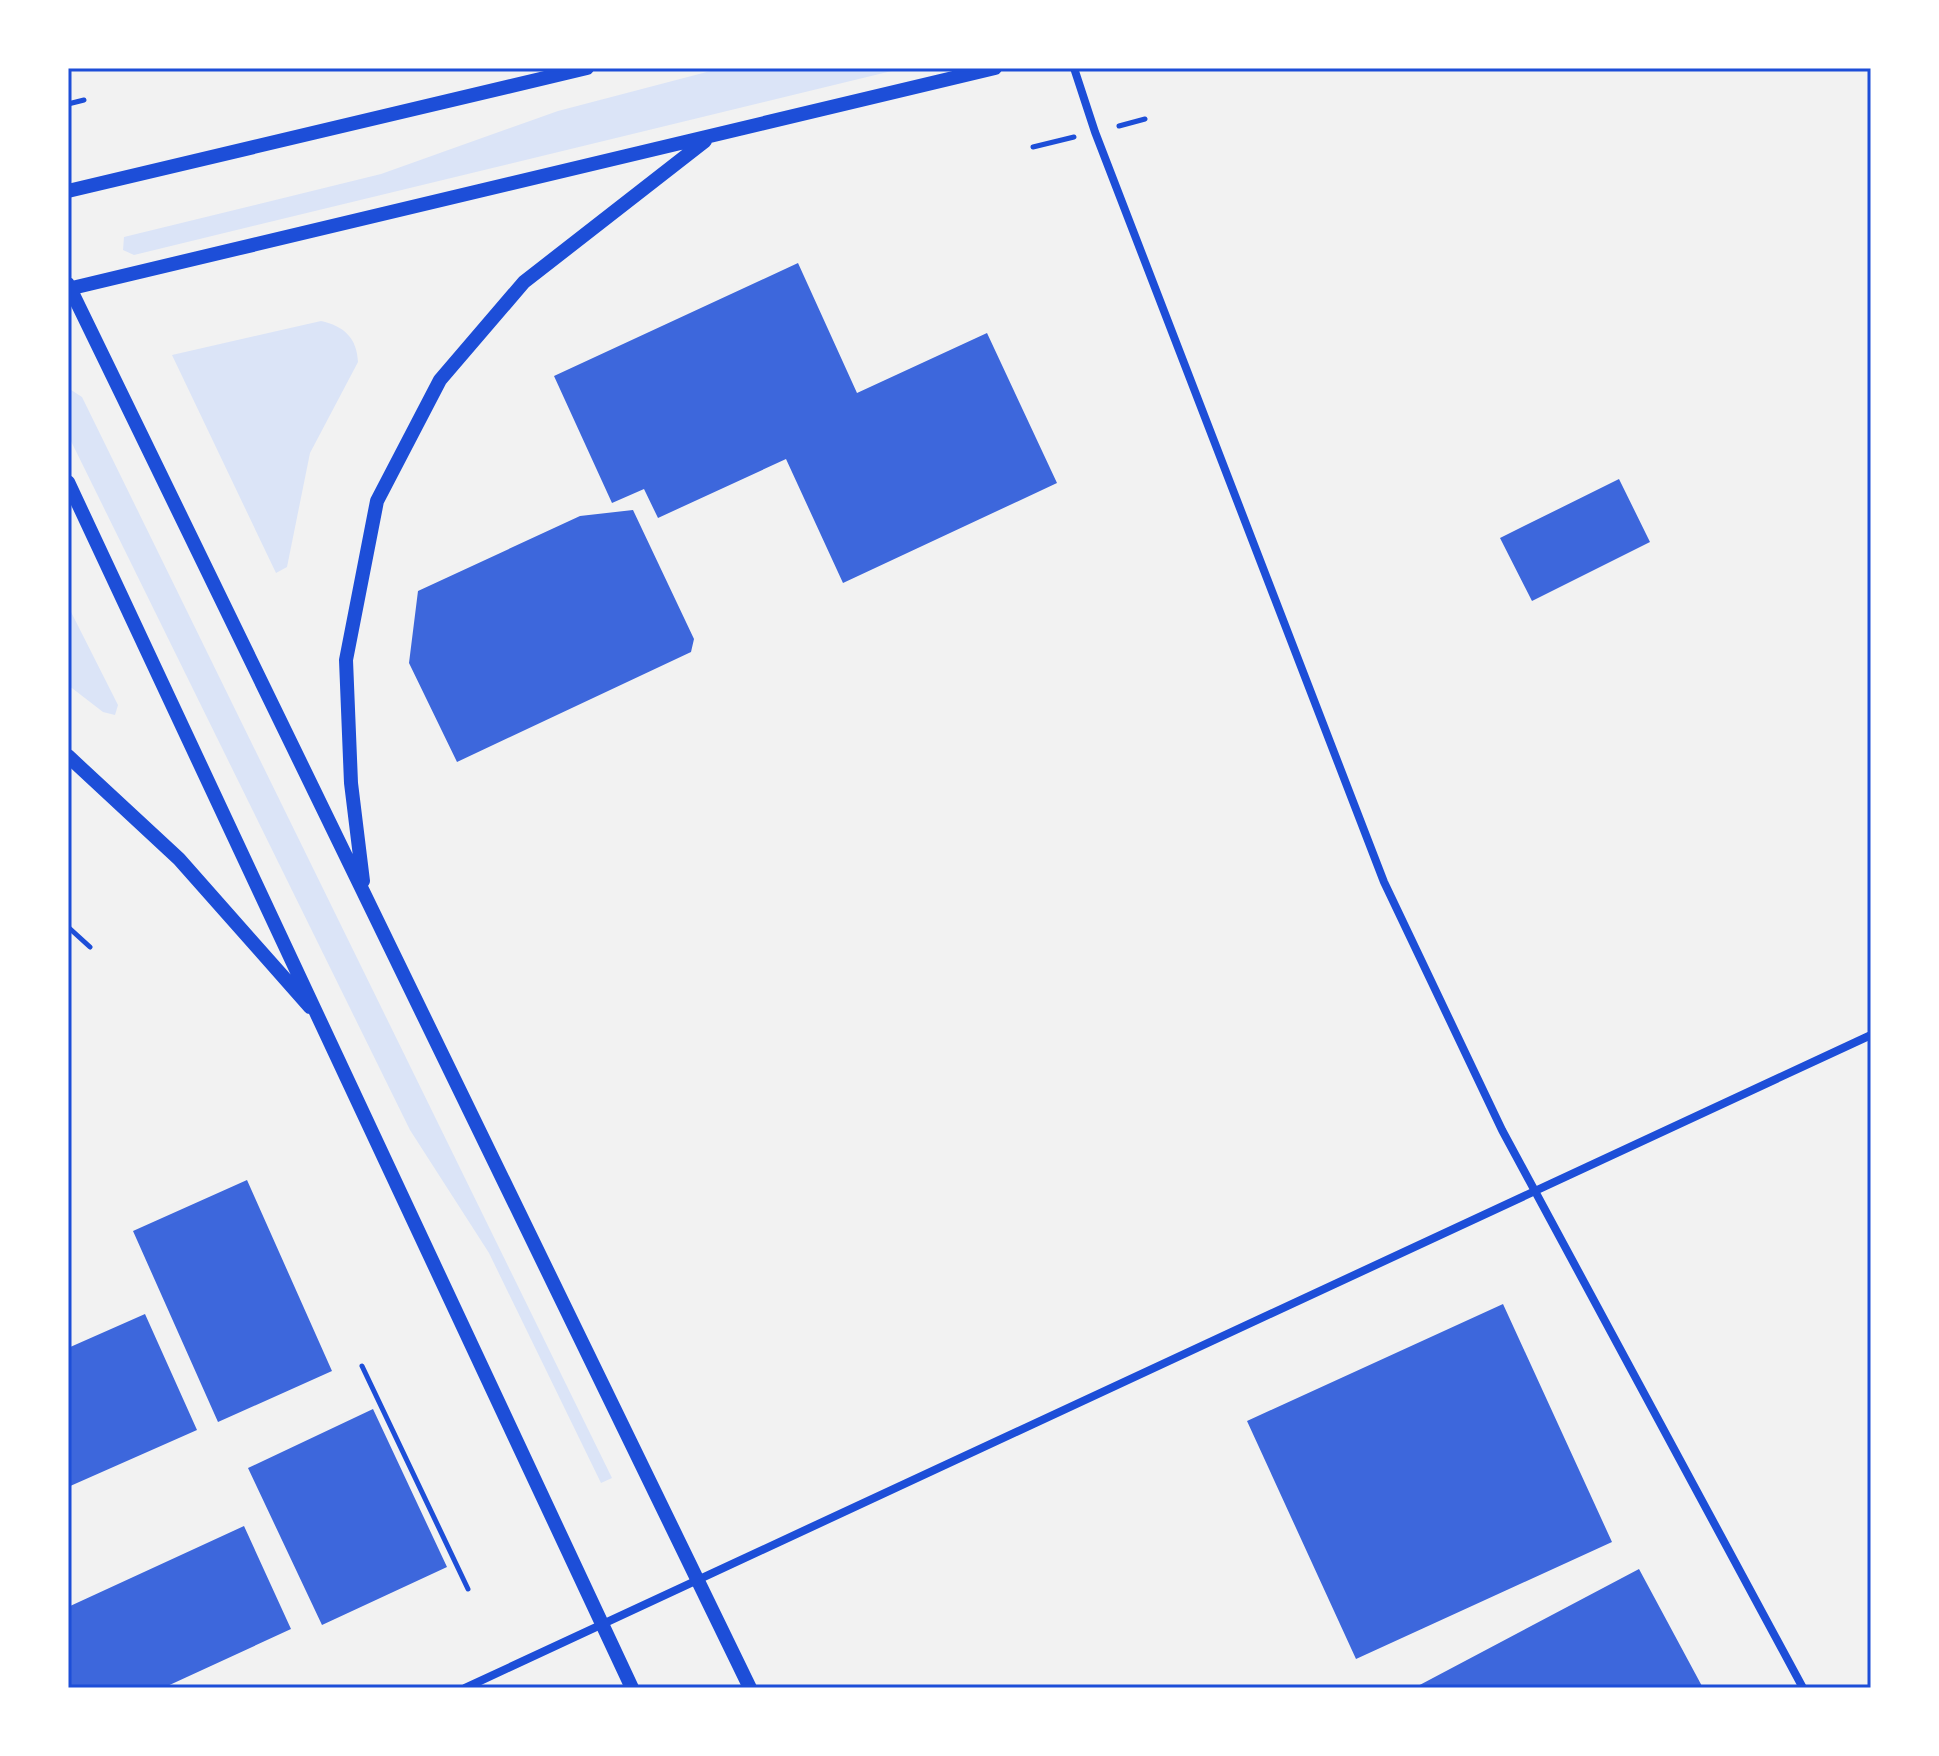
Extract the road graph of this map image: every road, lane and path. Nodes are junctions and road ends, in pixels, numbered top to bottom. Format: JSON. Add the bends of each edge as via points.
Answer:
{"nodes":[{"id":1,"x":587,"y":68,"type":"edge"},
{"id":2,"x":995,"y":68,"type":"edge"},
{"id":3,"x":1074,"y":68,"type":"edge"},
{"id":4,"x":84,"y":100,"type":"dead end"},
{"id":5,"x":68,"y":104,"type":"edge"},
{"id":6,"x":712,"y":137,"type":"junction"},
{"id":7,"x":68,"y":191,"type":"edge"},
{"id":8,"x":69,"y":287,"type":"edge"},
{"id":9,"x":68,"y":482,"type":"edge"},
{"id":10,"x":68,"y":756,"type":"edge"},
{"id":11,"x":365,"y":894,"type":"junction"},
{"id":12,"x":68,"y":927,"type":"edge"},
{"id":13,"x":90,"y":947,"type":"dead end"},
{"id":14,"x":321,"y":1019,"type":"junction"},
{"id":15,"x":1871,"y":1035,"type":"edge"},
{"id":16,"x":1534,"y":1191,"type":"junction"},
{"id":17,"x":362,"y":1366,"type":"dead end"},
{"id":18,"x":696,"y":1580,"type":"junction"},
{"id":19,"x":468,"y":1589,"type":"dead end"},
{"id":20,"x":601,"y":1626,"type":"junction"},
{"id":21,"x":465,"y":1688,"type":"edge"},
{"id":22,"x":632,"y":1688,"type":"edge"},
{"id":23,"x":750,"y":1688,"type":"edge"},
{"id":24,"x":1803,"y":1688,"type":"edge"}],
"edges":[{"from":1,"to":7,"type":"street"},
{"from":2,"to":6,"type":"street"},
{"from":3,"to":16,"type":"street","via":[[1384,882]]},
{"from":4,"to":5,"type":"path"},
{"from":6,"to":8,"type":"street"},
{"from":6,"to":11,"type":"street","via":[[524,282],[440,380],[377,501],[346,660],[351,783]]},
{"from":8,"to":11,"type":"street"},
{"from":9,"to":14,"type":"street"},
{"from":10,"to":14,"type":"street","via":[[179,859]]},
{"from":11,"to":18,"type":"street"},
{"from":12,"to":13,"type":"path"},
{"from":14,"to":20,"type":"street"},
{"from":15,"to":16,"type":"street"},
{"from":16,"to":18,"type":"street"},
{"from":16,"to":24,"type":"street"},
{"from":17,"to":19,"type":"path"},
{"from":18,"to":20,"type":"street"},
{"from":18,"to":23,"type":"street"},
{"from":20,"to":21,"type":"street"},
{"from":20,"to":22,"type":"street"}]}
